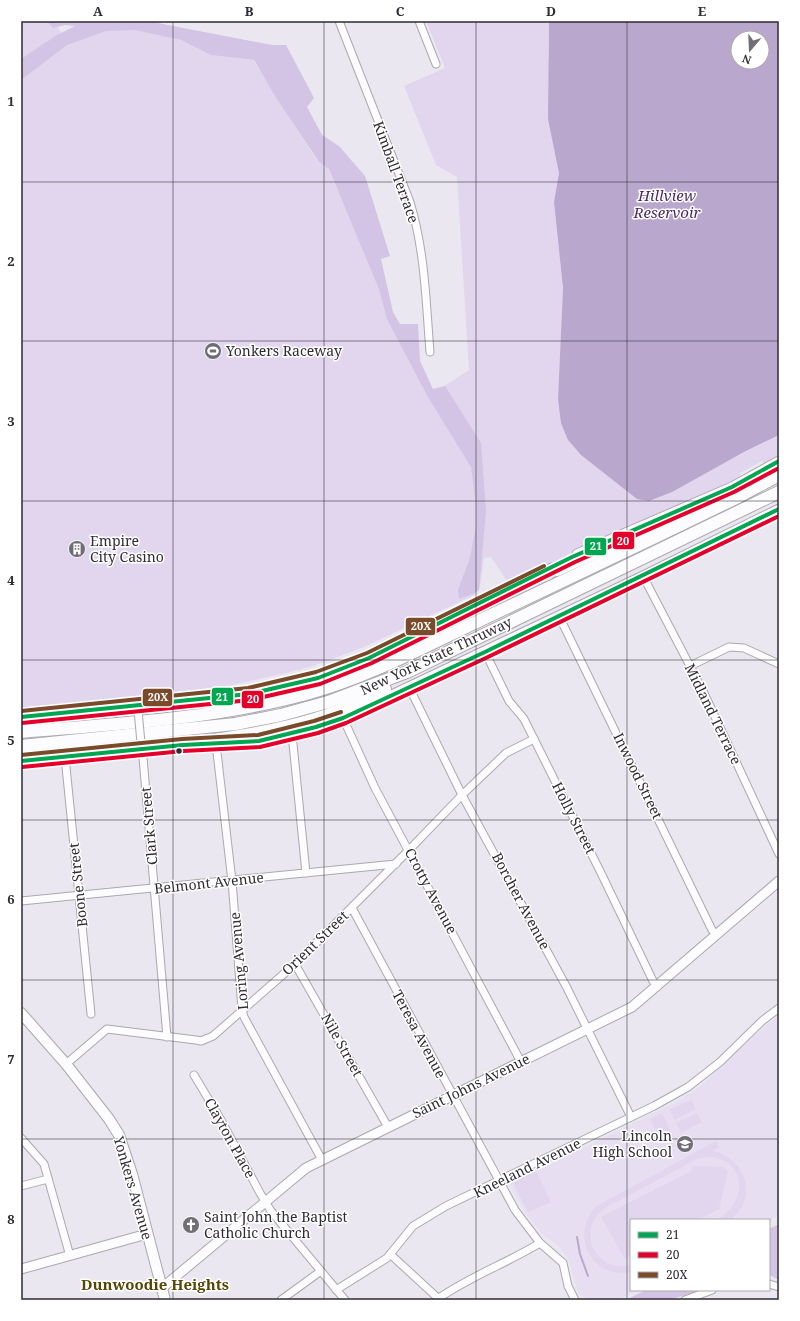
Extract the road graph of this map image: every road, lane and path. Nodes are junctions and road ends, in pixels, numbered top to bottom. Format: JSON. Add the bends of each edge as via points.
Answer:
{"nodes":[{"id":1,"x":339,"y":21,"type":"edge"},
{"id":2,"x":419,"y":21,"type":"edge"},
{"id":3,"x":436,"y":64,"type":"dead end"},
{"id":4,"x":430,"y":352,"type":"dead end"},
{"id":5,"x":779,"y":461,"type":"edge"},
{"id":6,"x":779,"y":475,"type":"edge"},
{"id":7,"x":779,"y":492,"type":"edge"},
{"id":8,"x":779,"y":509,"type":"edge"},
{"id":9,"x":682,"y":524,"type":"junction"},
{"id":10,"x":547,"y":571,"type":"junction"},
{"id":11,"x":644,"y":576,"type":"junction"},
{"id":12,"x":559,"y":616,"type":"junction"},
{"id":13,"x":485,"y":652,"type":"junction"},
{"id":14,"x":779,"y":664,"type":"edge"},
{"id":15,"x":690,"y":666,"type":"junction"},
{"id":16,"x":407,"y":672,"type":"junction"},
{"id":17,"x":409,"y":687,"type":"junction"},
{"id":18,"x":138,"y":708,"type":"junction"},
{"id":19,"x":21,"y":717,"type":"edge"},
{"id":20,"x":343,"y":718,"type":"junction"},
{"id":21,"x":21,"y":732,"type":"edge"},
{"id":22,"x":292,"y":734,"type":"junction"},
{"id":23,"x":534,"y":739,"type":"junction"},
{"id":24,"x":216,"y":744,"type":"junction"},
{"id":25,"x":183,"y":745,"type":"junction"},
{"id":26,"x":21,"y":746,"type":"edge"},
{"id":27,"x":142,"y":746,"type":"junction"},
{"id":28,"x":65,"y":757,"type":"junction"},
{"id":29,"x":21,"y":761,"type":"edge"},
{"id":30,"x":462,"y":795,"type":"junction"},
{"id":31,"x":409,"y":850,"type":"junction"},
{"id":32,"x":779,"y":854,"type":"edge"},
{"id":33,"x":396,"y":864,"type":"junction"},
{"id":34,"x":306,"y":873,"type":"junction"},
{"id":35,"x":232,"y":881,"type":"junction"},
{"id":36,"x":779,"y":881,"type":"edge"},
{"id":37,"x":155,"y":888,"type":"junction"},
{"id":38,"x":79,"y":896,"type":"junction"},
{"id":39,"x":21,"y":901,"type":"edge"},
{"id":40,"x":352,"y":908,"type":"junction"},
{"id":41,"x":717,"y":935,"type":"junction"},
{"id":42,"x":295,"y":964,"type":"junction"},
{"id":43,"x":657,"y":987,"type":"junction"},
{"id":44,"x":779,"y":1008,"type":"edge"},
{"id":45,"x":242,"y":1009,"type":"junction"},
{"id":46,"x":21,"y":1013,"type":"edge"},
{"id":47,"x":91,"y":1014,"type":"dead end"},
{"id":48,"x":586,"y":1030,"type":"junction"},
{"id":49,"x":167,"y":1037,"type":"junction"},
{"id":50,"x":521,"y":1062,"type":"junction"},
{"id":51,"x":66,"y":1064,"type":"junction"},
{"id":52,"x":194,"y":1075,"type":"dead end"},
{"id":53,"x":453,"y":1095,"type":"junction"},
{"id":54,"x":630,"y":1117,"type":"junction"},
{"id":55,"x":388,"y":1127,"type":"junction"},
{"id":56,"x":21,"y":1138,"type":"edge"},
{"id":57,"x":322,"y":1160,"type":"junction"},
{"id":58,"x":48,"y":1179,"type":"junction"},
{"id":59,"x":499,"y":1181,"type":"junction"},
{"id":60,"x":21,"y":1186,"type":"edge"},
{"id":61,"x":265,"y":1202,"type":"junction"},
{"id":62,"x":146,"y":1234,"type":"junction"},
{"id":63,"x":540,"y":1243,"type":"junction"},
{"id":64,"x":390,"y":1254,"type":"junction"},
{"id":65,"x":70,"y":1256,"type":"junction"},
{"id":66,"x":21,"y":1269,"type":"edge"},
{"id":67,"x":321,"y":1271,"type":"junction"},
{"id":68,"x":162,"y":1288,"type":"junction"},
{"id":69,"x":336,"y":1290,"type":"junction"},
{"id":70,"x":709,"y":1291,"type":"edge"},
{"id":71,"x":711,"y":1291,"type":"edge"},
{"id":72,"x":440,"y":1299,"type":"edge"},
{"id":73,"x":165,"y":1300,"type":"edge"},
{"id":74,"x":281,"y":1300,"type":"edge"},
{"id":75,"x":345,"y":1300,"type":"edge"},
{"id":76,"x":575,"y":1300,"type":"edge"},
{"id":77,"x":686,"y":1300,"type":"edge"},
{"id":78,"x":704,"y":1300,"type":"edge"}],
"edges":[{"from":1,"to":4,"type":"street","name":"Kimball Terrace","via":[[417,225]]},
{"from":2,"to":3,"type":"street"},
{"from":5,"to":10,"type":"main road","via":[[732,487],[606,541]]},
{"from":6,"to":9,"type":"highway","name":"New York State Thruway"},
{"from":7,"to":16,"type":"highway","name":"New York State Thruway"},
{"from":8,"to":11,"type":"main road"},
{"from":9,"to":10,"type":"highway","via":[[661,526],[557,570]]},
{"from":9,"to":21,"type":"highway","name":"New York State Thruway","via":[[398,659],[313,692],[212,713]]},
{"from":10,"to":18,"type":"main road","via":[[402,643],[318,678],[249,694]]},
{"from":11,"to":12,"type":"main road"},
{"from":11,"to":15,"type":"street","name":"Midland Terrace"},
{"from":12,"to":13,"type":"main road"},
{"from":12,"to":41,"type":"street","name":"Inwood Street","via":[[712,930]]},
{"from":13,"to":17,"type":"main road"},
{"from":13,"to":23,"type":"street","name":"Holly Street","via":[[509,701],[524,719]]},
{"from":14,"to":15,"type":"street","via":[[744,648],[729,647]]},
{"from":15,"to":32,"type":"street","name":"Midland Terrace"},
{"from":16,"to":25,"type":"highway","via":[[389,687],[315,719],[262,732]]},
{"from":16,"to":26,"type":"highway","name":"New York State Thruway","via":[[328,702],[258,720]]},
{"from":17,"to":20,"type":"main road"},
{"from":17,"to":30,"type":"street","name":"Borcher Avenue"},
{"from":18,"to":19,"type":"main road"},
{"from":18,"to":27,"type":"street","name":"Clark Street","bridge":true},
{"from":20,"to":22,"type":"main road"},
{"from":20,"to":31,"type":"street","name":"Crotty Avenue","via":[[375,788]]},
{"from":22,"to":24,"type":"main road","via":[[259,741]]},
{"from":22,"to":34,"type":"street"},
{"from":23,"to":30,"type":"street","name":"Orient Street","via":[[506,753]]},
{"from":23,"to":43,"type":"street","name":"Holly Street"},
{"from":24,"to":25,"type":"main road"},
{"from":24,"to":35,"type":"street","name":"Loring Avenue"},
{"from":25,"to":27,"type":"main road"},
{"from":27,"to":28,"type":"main road"},
{"from":27,"to":37,"type":"street","name":"Clark Street"},
{"from":28,"to":29,"type":"main road"},
{"from":28,"to":38,"type":"street","name":"Boone Street"},
{"from":30,"to":31,"type":"street","name":"Orient Street"},
{"from":30,"to":48,"type":"street","name":"Borcher Avenue","via":[[566,986]]},
{"from":31,"to":33,"type":"street","name":"Orient Street"},
{"from":31,"to":50,"type":"street","name":"Crotty Avenue"},
{"from":33,"to":34,"type":"street","name":"Belmont Avenue"},
{"from":33,"to":40,"type":"street","name":"Orient Street"},
{"from":34,"to":35,"type":"street","name":"Belmont Avenue"},
{"from":35,"to":37,"type":"street","name":"Belmont Avenue"},
{"from":35,"to":45,"type":"street","name":"Loring Avenue"},
{"from":36,"to":41,"type":"main road","name":"Saint Johns Avenue"},
{"from":37,"to":38,"type":"street","name":"Belmont Avenue"},
{"from":37,"to":49,"type":"street","name":"Clark Street"},
{"from":38,"to":39,"type":"street","name":"Belmont Avenue"},
{"from":38,"to":47,"type":"street","name":"Boone Street"},
{"from":40,"to":42,"type":"street","name":"Orient Street"},
{"from":40,"to":53,"type":"street","name":"Teresa Avenue"},
{"from":41,"to":43,"type":"main road","name":"Saint Johns Avenue"},
{"from":42,"to":45,"type":"street","name":"Orient Street"},
{"from":42,"to":55,"type":"street","name":"Nile Street"},
{"from":43,"to":48,"type":"main road","name":"Saint Johns Avenue","via":[[632,1007]]},
{"from":44,"to":54,"type":"street","name":"Kneeland Avenue","via":[[692,1085]]},
{"from":45,"to":49,"type":"street","name":"Orient Street","via":[[213,1036],[201,1041]]},
{"from":45,"to":57,"type":"street","name":"Loring Avenue"},
{"from":46,"to":51,"type":"main road","name":"Yonkers Avenue"},
{"from":48,"to":50,"type":"main road","name":"Saint Johns Avenue"},
{"from":48,"to":54,"type":"street","name":"Borcher Avenue"},
{"from":49,"to":51,"type":"street","name":"Orient Street","via":[[107,1029]]},
{"from":50,"to":53,"type":"main road","name":"Saint Johns Avenue"},
{"from":51,"to":62,"type":"main road","name":"Yonkers Avenue","via":[[119,1135]]},
{"from":52,"to":61,"type":"street","name":"Clayton Place"},
{"from":53,"to":55,"type":"main road","name":"Saint Johns Avenue"},
{"from":53,"to":59,"type":"street","name":"Teresa Avenue"},
{"from":54,"to":59,"type":"street","name":"Kneeland Avenue"},
{"from":55,"to":57,"type":"main road","name":"Saint Johns Avenue"},
{"from":56,"to":58,"type":"street","via":[[44,1164]]},
{"from":57,"to":61,"type":"main road","name":"Saint Johns Avenue","via":[[296,1176]]},
{"from":58,"to":60,"type":"street"},
{"from":58,"to":65,"type":"street"},
{"from":59,"to":63,"type":"street","name":"Teresa Avenue","via":[[515,1210]]},
{"from":59,"to":64,"type":"street","name":"Kneeland Avenue","via":[[420,1221]]},
{"from":61,"to":67,"type":"street","name":"Clayton Place"},
{"from":61,"to":68,"type":"main road","name":"Saint Johns Avenue"},
{"from":62,"to":65,"type":"main road"},
{"from":62,"to":68,"type":"main road","name":"Yonkers Avenue"},
{"from":63,"to":72,"type":"street","via":[[461,1283]]},
{"from":63,"to":76,"type":"street","name":"Teresa Avenue","via":[[563,1262],[568,1286]]},
{"from":64,"to":69,"type":"street","name":"Kneeland Avenue","via":[[375,1267]]},
{"from":64,"to":72,"type":"street"},
{"from":65,"to":66,"type":"main road"},
{"from":67,"to":69,"type":"street","name":"Clayton Place"},
{"from":67,"to":74,"type":"street"},
{"from":68,"to":73,"type":"main road","name":"Yonkers Avenue"},
{"from":69,"to":75,"type":"street","name":"Clayton Place"},
{"from":70,"to":77,"type":"street"},
{"from":71,"to":78,"type":"street"}]}
